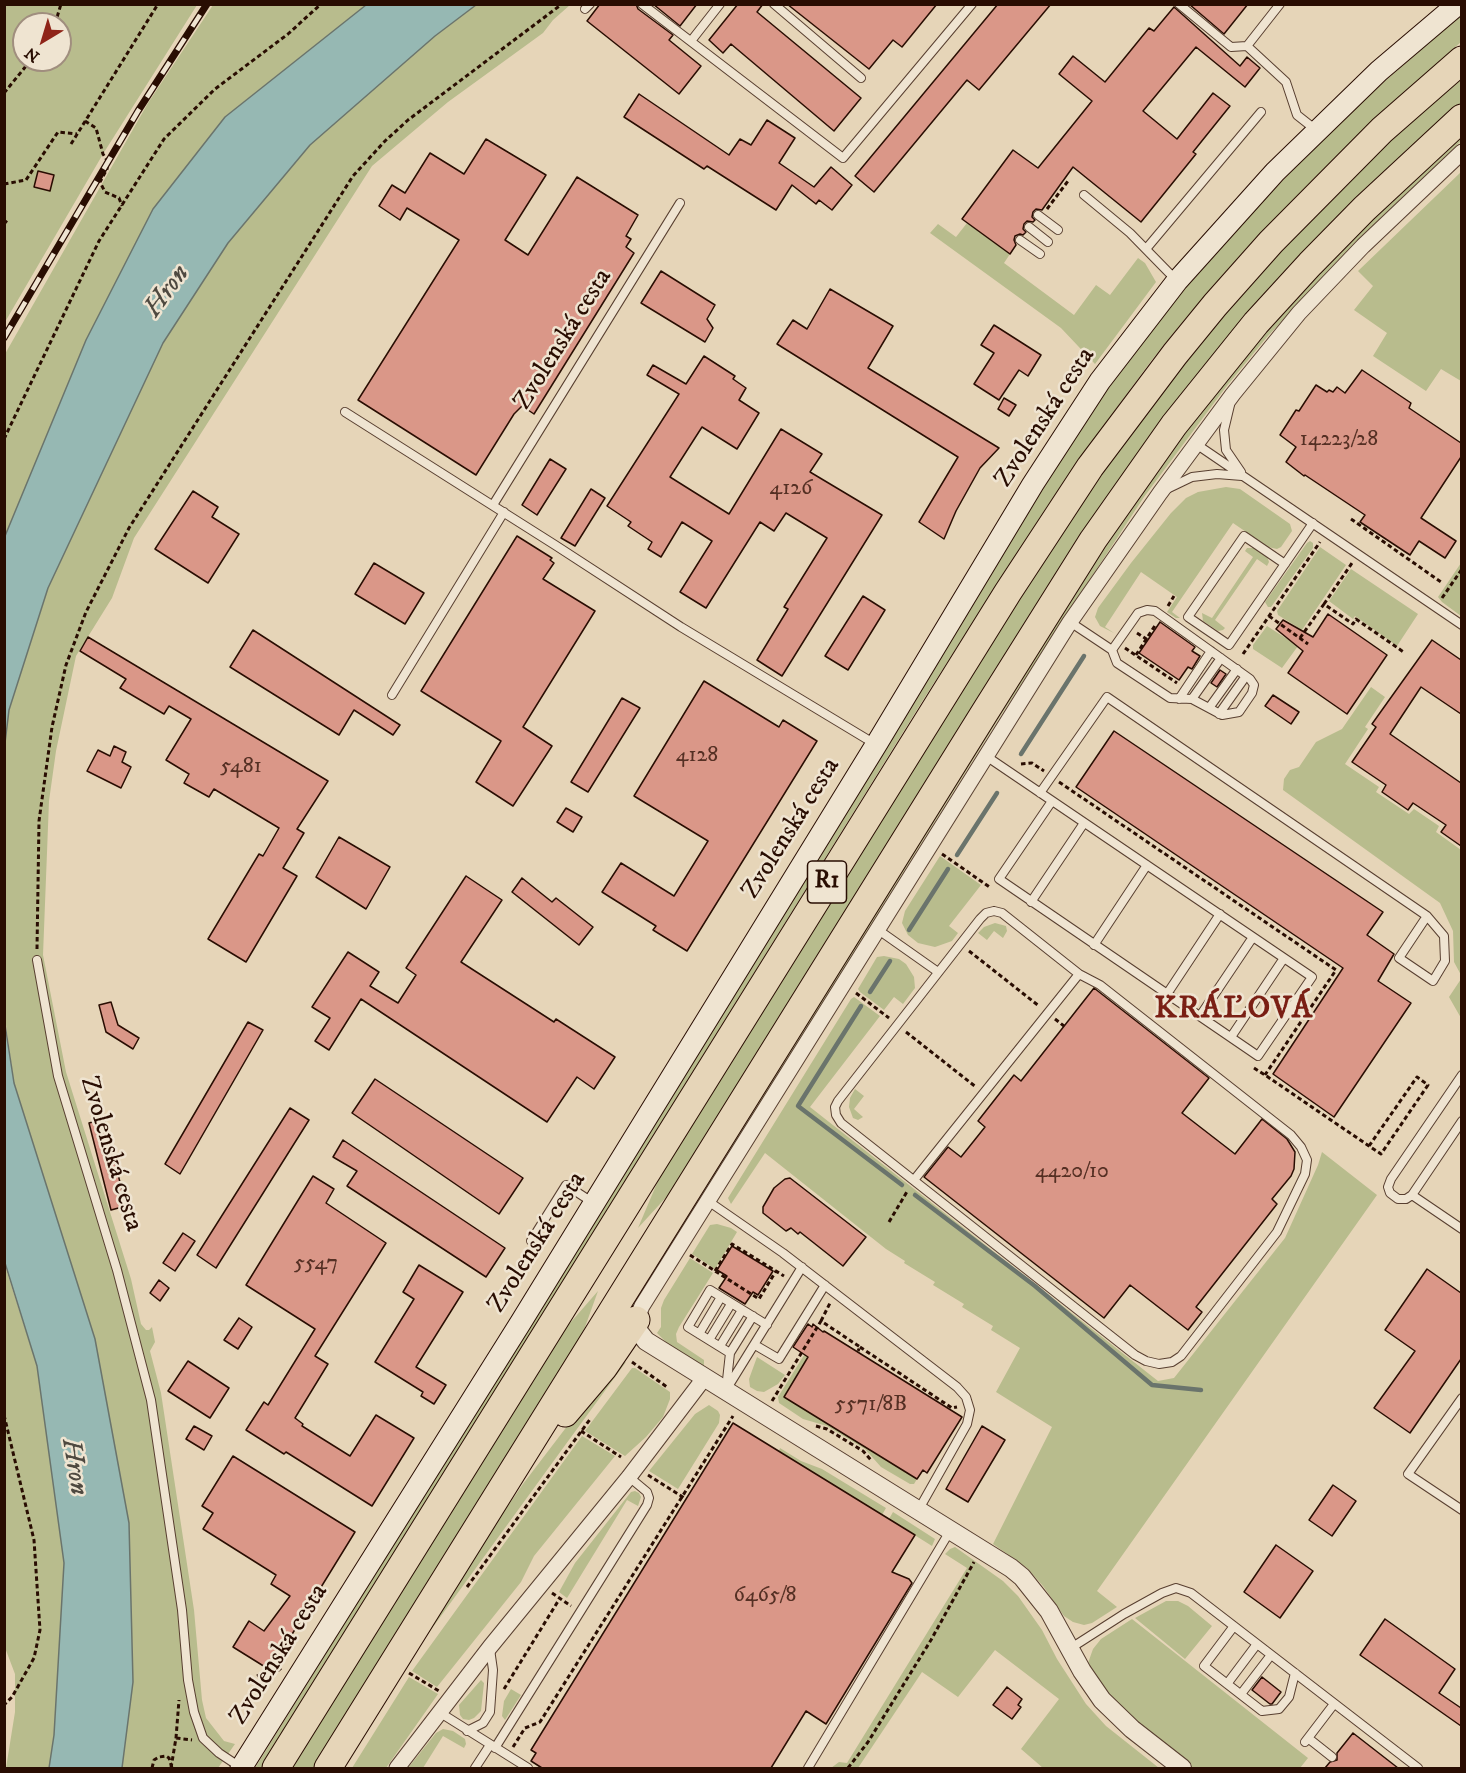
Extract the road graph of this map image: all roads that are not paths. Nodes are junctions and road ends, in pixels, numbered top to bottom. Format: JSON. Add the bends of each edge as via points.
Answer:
{"nodes":[{"id":1,"x":642,"y":4,"type":"edge"},
{"id":2,"x":720,"y":4,"type":"edge"},
{"id":3,"x":774,"y":4,"type":"edge"},
{"id":4,"x":972,"y":4,"type":"edge"},
{"id":5,"x":1179,"y":4,"type":"edge"},
{"id":6,"x":1281,"y":5,"type":"edge"},
{"id":7,"x":1449,"y":7,"type":"edge"},
{"id":8,"x":691,"y":41,"type":"junction"},
{"id":9,"x":1246,"y":46,"type":"junction"},
{"id":10,"x":1461,"y":60,"type":"edge"},
{"id":11,"x":861,"y":78,"type":"dead end"},
{"id":12,"x":1261,"y":112,"type":"dead end"},
{"id":13,"x":1461,"y":118,"type":"edge"},
{"id":14,"x":1316,"y":131,"type":"junction"},
{"id":15,"x":1461,"y":152,"type":"edge"},
{"id":16,"x":1084,"y":195,"type":"dead end"},
{"id":17,"x":680,"y":203,"type":"dead end"},
{"id":18,"x":1038,"y":215,"type":"dead end"},
{"id":19,"x":1029,"y":228,"type":"dead end"},
{"id":20,"x":1058,"y":230,"type":"dead end"},
{"id":21,"x":1020,"y":240,"type":"dead end"},
{"id":22,"x":1048,"y":242,"type":"dead end"},
{"id":23,"x":1146,"y":249,"type":"junction"},
{"id":24,"x":1040,"y":254,"type":"dead end"},
{"id":25,"x":1177,"y":281,"type":"junction"},
{"id":26,"x":1233,"y":394,"type":"junction"},
{"id":27,"x":345,"y":412,"type":"dead end"},
{"id":28,"x":1196,"y":444,"type":"junction"},
{"id":29,"x":1243,"y":476,"type":"junction"},
{"id":30,"x":1160,"y":493,"type":"junction"},
{"id":31,"x":493,"y":505,"type":"junction"},
{"id":32,"x":504,"y":512,"type":"junction"},
{"id":33,"x":1313,"y":523,"type":"junction"},
{"id":34,"x":1285,"y":564,"type":"junction"},
{"id":35,"x":1188,"y":617,"type":"junction"},
{"id":36,"x":1070,"y":622,"type":"junction"},
{"id":37,"x":1461,"y":625,"type":"edge"},
{"id":38,"x":1180,"y":629,"type":"junction"},
{"id":39,"x":1112,"y":650,"type":"junction"},
{"id":40,"x":1211,"y":651,"type":"junction"},
{"id":41,"x":1221,"y":658,"type":"junction"},
{"id":42,"x":1237,"y":669,"type":"junction"},
{"id":43,"x":1246,"y":676,"type":"junction"},
{"id":44,"x":392,"y":695,"type":"dead end"},
{"id":45,"x":1179,"y":699,"type":"junction"},
{"id":46,"x":1192,"y":699,"type":"junction"},
{"id":47,"x":1209,"y":708,"type":"junction"},
{"id":48,"x":1219,"y":714,"type":"junction"},
{"id":49,"x":876,"y":745,"type":"junction"},
{"id":50,"x":986,"y":756,"type":"junction"},
{"id":51,"x":1040,"y":793,"type":"junction"},
{"id":52,"x":1052,"y":801,"type":"junction"},
{"id":53,"x":1084,"y":823,"type":"junction"},
{"id":54,"x":1147,"y":865,"type":"junction"},
{"id":55,"x":1031,"y":902,"type":"junction"},
{"id":56,"x":1220,"y":914,"type":"junction"},
{"id":57,"x":1427,"y":916,"type":"junction"},
{"id":58,"x":877,"y":929,"type":"junction"},
{"id":59,"x":1253,"y":937,"type":"junction"},
{"id":60,"x":1094,"y":945,"type":"junction"},
{"id":61,"x":1284,"y":958,"type":"junction"},
{"id":62,"x":38,"y":960,"type":"road end"},
{"id":63,"x":938,"y":972,"type":"junction"},
{"id":64,"x":1079,"y":974,"type":"junction"},
{"id":65,"x":1167,"y":994,"type":"junction"},
{"id":66,"x":1200,"y":1016,"type":"junction"},
{"id":67,"x":1231,"y":1037,"type":"junction"},
{"id":68,"x":1461,"y":1075,"type":"edge"},
{"id":69,"x":1461,"y":1121,"type":"edge"},
{"id":70,"x":914,"y":1180,"type":"junction"},
{"id":71,"x":1412,"y":1195,"type":"junction"},
{"id":72,"x":708,"y":1201,"type":"junction"},
{"id":73,"x":594,"y":1203,"type":"junction"},
{"id":74,"x":1461,"y":1229,"type":"edge"},
{"id":75,"x":531,"y":1241,"type":"dead end"},
{"id":76,"x":802,"y":1267,"type":"junction"},
{"id":77,"x":825,"y":1285,"type":"junction"},
{"id":78,"x":721,"y":1297,"type":"junction"},
{"id":79,"x":731,"y":1304,"type":"junction"},
{"id":80,"x":742,"y":1310,"type":"junction"},
{"id":81,"x":753,"y":1316,"type":"junction"},
{"id":82,"x":767,"y":1325,"type":"junction"},
{"id":83,"x":699,"y":1334,"type":"junction"},
{"id":84,"x":709,"y":1340,"type":"junction"},
{"id":85,"x":638,"y":1341,"type":"junction"},
{"id":86,"x":756,"y":1345,"type":"junction"},
{"id":87,"x":720,"y":1346,"type":"junction"},
{"id":88,"x":730,"y":1353,"type":"junction"},
{"id":89,"x":705,"y":1377,"type":"junction"},
{"id":90,"x":726,"y":1390,"type":"junction"},
{"id":91,"x":1461,"y":1398,"type":"edge"},
{"id":92,"x":536,"y":1434,"type":"junction"},
{"id":93,"x":629,"y":1477,"type":"junction"},
{"id":94,"x":919,"y":1509,"type":"junction"},
{"id":95,"x":1461,"y":1510,"type":"edge"},
{"id":96,"x":951,"y":1529,"type":"junction"},
{"id":97,"x":1234,"y":1626,"type":"junction"},
{"id":98,"x":1257,"y":1644,"type":"junction"},
{"id":99,"x":490,"y":1647,"type":"junction"},
{"id":100,"x":1070,"y":1649,"type":"junction"},
{"id":101,"x":1271,"y":1655,"type":"junction"},
{"id":102,"x":1294,"y":1673,"type":"junction"},
{"id":103,"x":1227,"y":1684,"type":"junction"},
{"id":104,"x":1241,"y":1694,"type":"junction"},
{"id":105,"x":1334,"y":1704,"type":"junction"},
{"id":106,"x":439,"y":1713,"type":"junction"},
{"id":107,"x":467,"y":1731,"type":"junction"},
{"id":108,"x":493,"y":1747,"type":"junction"},
{"id":109,"x":1332,"y":1756,"type":"dead end"},
{"id":110,"x":242,"y":1768,"type":"edge"},
{"id":111,"x":276,"y":1768,"type":"edge"},
{"id":112,"x":328,"y":1768,"type":"edge"},
{"id":113,"x":397,"y":1768,"type":"edge"},
{"id":114,"x":475,"y":1768,"type":"edge"},
{"id":115,"x":528,"y":1768,"type":"edge"},
{"id":116,"x":808,"y":1768,"type":"edge"},
{"id":117,"x":1182,"y":1768,"type":"edge"},
{"id":118,"x":1418,"y":1768,"type":"edge"}],
"edges":[{"from":1,"to":8,"type":"lane"},
{"from":2,"to":8,"type":"lane"},
{"from":3,"to":11,"type":"lane"},
{"from":4,"to":8,"type":"lane","via":[[843,158]]},
{"from":5,"to":9,"type":"lane","via":[[1231,47]]},
{"from":6,"to":9,"type":"lane"},
{"from":7,"to":14,"type":"main road","name":"Zvolenská cesta"},
{"from":9,"to":14,"type":"lane","via":[[1286,82],[1297,115]]},
{"from":10,"to":111,"type":"highway","number":"R1","via":[[1382,130],[1271,242],[1175,354],[1090,467],[989,621]]},
{"from":12,"to":23,"type":"lane"},
{"from":13,"to":92,"type":"highway","number":"R1","via":[[1310,264],[1256,322],[1167,435],[1052,604]]},
{"from":14,"to":25,"type":"main road","name":"Zvolenská cesta"},
{"from":15,"to":26,"type":"street","via":[[1330,280]]},
{"from":16,"to":23,"type":"lane"},
{"from":17,"to":31,"type":"lane","name":"Zvolenská cesta"},
{"from":18,"to":20,"type":"lane"},
{"from":19,"to":22,"type":"lane"},
{"from":21,"to":24,"type":"lane"},
{"from":23,"to":25,"type":"lane"},
{"from":25,"to":49,"type":"main road","name":"Zvolenská cesta","via":[[1060,442]]},
{"from":26,"to":28,"type":"street"},
{"from":26,"to":29,"type":"lane","via":[[1224,430],[1226,450]]},
{"from":27,"to":31,"type":"lane","name":"Zvolenská cesta"},
{"from":28,"to":29,"type":"lane"},
{"from":28,"to":30,"type":"street"},
{"from":29,"to":30,"type":"lane","via":[[1192,477]]},
{"from":29,"to":33,"type":"lane"},
{"from":30,"to":36,"type":"street"},
{"from":31,"to":32,"type":"lane","name":"Zvolenská cesta"},
{"from":32,"to":44,"type":"lane"},
{"from":32,"to":49,"type":"lane","name":"Zvolenská cesta","via":[[681,627]]},
{"from":33,"to":34,"type":"lane"},
{"from":33,"to":37,"type":"lane"},
{"from":34,"to":35,"type":"lane","via":[[1244,536]]},
{"from":34,"to":35,"type":"lane","via":[[1229,645]]},
{"from":35,"to":38,"type":"lane"},
{"from":36,"to":39,"type":"lane"},
{"from":36,"to":50,"type":"street"},
{"from":38,"to":39,"type":"lane","via":[[1155,611],[1147,610],[1138,613]]},
{"from":38,"to":40,"type":"lane"},
{"from":39,"to":45,"type":"lane","via":[[1117,663],[1170,698]]},
{"from":40,"to":41,"type":"lane"},
{"from":40,"to":45,"type":"lane"},
{"from":41,"to":42,"type":"lane"},
{"from":41,"to":46,"type":"lane"},
{"from":42,"to":43,"type":"lane"},
{"from":42,"to":47,"type":"lane"},
{"from":43,"to":48,"type":"lane"},
{"from":43,"to":48,"type":"lane","via":[[1254,685],[1239,712]]},
{"from":45,"to":46,"type":"lane"},
{"from":46,"to":47,"type":"lane"},
{"from":47,"to":48,"type":"lane"},
{"from":49,"to":73,"type":"main road","name":"Zvolenská cesta"},
{"from":50,"to":51,"type":"lane"},
{"from":50,"to":58,"type":"street"},
{"from":51,"to":52,"type":"lane"},
{"from":51,"to":57,"type":"lane","via":[[1107,697]]},
{"from":52,"to":53,"type":"lane"},
{"from":52,"to":55,"type":"lane","via":[[999,879]]},
{"from":53,"to":54,"type":"lane"},
{"from":53,"to":55,"type":"lane"},
{"from":54,"to":56,"type":"lane"},
{"from":54,"to":60,"type":"lane"},
{"from":55,"to":60,"type":"lane"},
{"from":56,"to":59,"type":"lane"},
{"from":56,"to":65,"type":"lane"},
{"from":57,"to":57,"type":"lane","via":[[1444,936],[1445,961],[1433,981],[1399,958]]},
{"from":58,"to":63,"type":"lane"},
{"from":58,"to":72,"type":"street"},
{"from":59,"to":61,"type":"lane"},
{"from":59,"to":66,"type":"lane"},
{"from":60,"to":65,"type":"lane"},
{"from":61,"to":67,"type":"lane"},
{"from":61,"to":67,"type":"lane","via":[[1312,977],[1299,997],[1258,1056]]},
{"from":62,"to":110,"type":"lane","name":"Zvolenská cesta","via":[[58,1076],[117,1270],[151,1400],[194,1713],[203,1738]]},
{"from":63,"to":64,"type":"lane","via":[[980,919],[994,911],[1002,913]]},
{"from":63,"to":70,"type":"lane","via":[[835,1107],[841,1123]]},
{"from":64,"to":70,"type":"lane"},
{"from":64,"to":70,"type":"lane","via":[[1109,992],[1291,1135],[1306,1160],[1305,1174],[1277,1232],[1181,1356],[1159,1364],[1146,1361]]},
{"from":65,"to":66,"type":"lane"},
{"from":66,"to":67,"type":"lane"},
{"from":68,"to":71,"type":"lane","via":[[1390,1179],[1390,1193],[1398,1199]]},
{"from":69,"to":71,"type":"lane"},
{"from":71,"to":74,"type":"lane"},
{"from":72,"to":76,"type":"lane"},
{"from":72,"to":85,"type":"street","via":[[642,1306]]},
{"from":73,"to":75,"type":"lane","via":[[566,1185]]},
{"from":73,"to":110,"type":"main road","name":"Zvolenská cesta"},
{"from":76,"to":77,"type":"lane"},
{"from":76,"to":82,"type":"lane"},
{"from":77,"to":86,"type":"lane","via":[[779,1359]]},
{"from":77,"to":94,"type":"lane","via":[[957,1387],[969,1403],[967,1424]]},
{"from":78,"to":79,"type":"lane"},
{"from":78,"to":83,"type":"lane"},
{"from":78,"to":83,"type":"lane","via":[[710,1290],[699,1308],[688,1327]]},
{"from":79,"to":80,"type":"lane"},
{"from":79,"to":84,"type":"lane"},
{"from":80,"to":81,"type":"lane"},
{"from":80,"to":87,"type":"lane"},
{"from":81,"to":82,"type":"lane"},
{"from":81,"to":88,"type":"lane"},
{"from":82,"to":86,"type":"lane"},
{"from":83,"to":84,"type":"lane"},
{"from":84,"to":87,"type":"lane"},
{"from":85,"to":89,"type":"street"},
{"from":85,"to":92,"type":"highway","via":[[604,1367],[554,1426]]},
{"from":86,"to":90,"type":"lane"},
{"from":87,"to":88,"type":"lane"},
{"from":88,"to":90,"type":"lane"},
{"from":89,"to":90,"type":"street"},
{"from":89,"to":93,"type":"street"},
{"from":90,"to":94,"type":"street"},
{"from":91,"to":95,"type":"lane","via":[[1408,1474]]},
{"from":92,"to":112,"type":"highway","number":"R1"},
{"from":93,"to":99,"type":"street"},
{"from":93,"to":108,"type":"lane","via":[[647,1492],[646,1504]]},
{"from":94,"to":96,"type":"street"},
{"from":96,"to":100,"type":"street","via":[[1017,1572],[1049,1611]]},
{"from":96,"to":116,"type":"lane"},
{"from":97,"to":98,"type":"lane"},
{"from":97,"to":100,"type":"lane","via":[[1191,1593],[1176,1588],[1124,1614]]},
{"from":97,"to":103,"type":"lane","via":[[1204,1666]]},
{"from":98,"to":101,"type":"lane"},
{"from":98,"to":103,"type":"lane"},
{"from":99,"to":106,"type":"street"},
{"from":99,"to":107,"type":"lane","via":[[490,1712],[483,1723]]},
{"from":100,"to":117,"type":"street","via":[[1102,1700]]},
{"from":101,"to":102,"type":"lane"},
{"from":101,"to":104,"type":"lane"},
{"from":102,"to":104,"type":"lane","via":[[1289,1697],[1279,1709],[1262,1711]]},
{"from":102,"to":105,"type":"lane"},
{"from":103,"to":104,"type":"lane"},
{"from":105,"to":109,"type":"lane","via":[[1307,1740]]},
{"from":105,"to":118,"type":"lane"},
{"from":106,"to":107,"type":"lane"},
{"from":106,"to":113,"type":"street"},
{"from":107,"to":108,"type":"lane"},
{"from":108,"to":114,"type":"lane"},
{"from":108,"to":115,"type":"lane"}]}
